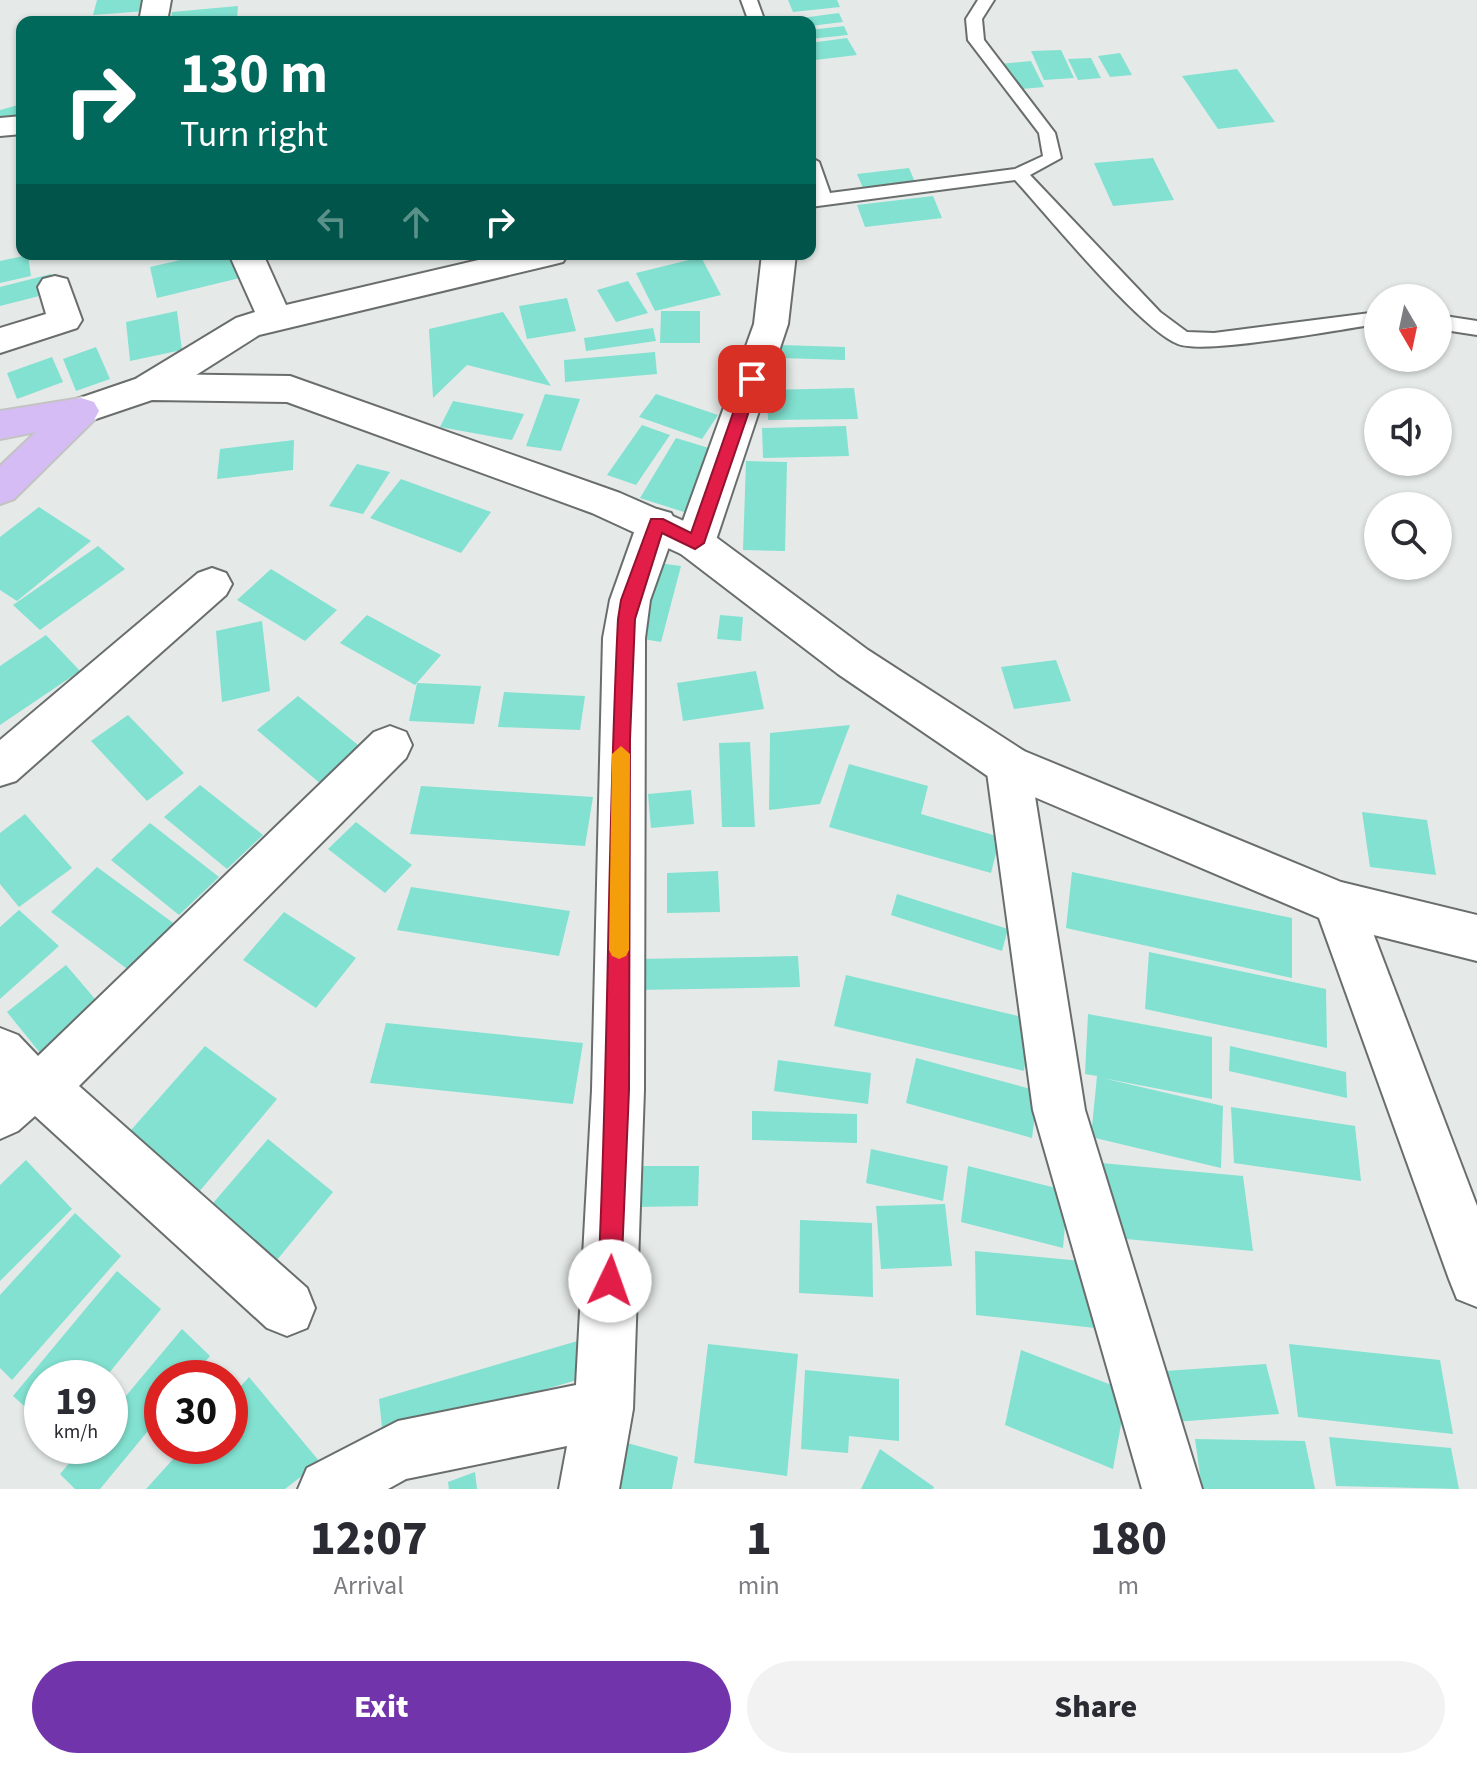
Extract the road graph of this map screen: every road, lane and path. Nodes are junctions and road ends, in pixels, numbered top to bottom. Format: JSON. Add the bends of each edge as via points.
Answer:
{"nodes":[{"id":1,"x":986,"y":0,"type":"edge"},
{"id":2,"x":1019,"y":174,"type":"junction"},
{"id":3,"x":817,"y":200,"type":"edge"},
{"id":4,"x":249,"y":260,"type":"edge"},
{"id":5,"x":526,"y":260,"type":"edge"},
{"id":6,"x":778,"y":260,"type":"edge"},
{"id":7,"x":55,"y":287,"type":"dead end"},
{"id":8,"x":275,"y":319,"type":"junction"},
{"id":9,"x":1364,"y":320,"type":"edge"},
{"id":10,"x":1452,"y":324,"type":"edge"},
{"id":11,"x":1477,"y":328,"type":"edge"},
{"id":12,"x":0,"y":341,"type":"edge"},
{"id":13,"x":150,"y":387,"type":"junction"},
{"id":14,"x":81,"y":411,"type":"junction"},
{"id":15,"x":0,"y":425,"type":"edge"},
{"id":16,"x":0,"y":489,"type":"edge"},
{"id":17,"x":676,"y":533,"type":"junction"},
{"id":18,"x":212,"y":584,"type":"dead end"},
{"id":19,"x":390,"y":745,"type":"dead end"},
{"id":20,"x":1008,"y":765,"type":"junction"},
{"id":21,"x":0,"y":767,"type":"edge"},
{"id":22,"x":1338,"y":904,"type":"junction"},
{"id":23,"x":1477,"y":938,"type":"edge"},
{"id":24,"x":18,"y":1084,"type":"edge"},
{"id":25,"x":1477,"y":1279,"type":"edge"},
{"id":26,"x":287,"y":1308,"type":"dead end"},
{"id":27,"x":604,"y":1409,"type":"junction"},
{"id":28,"x":328,"y":1489,"type":"edge"},
{"id":29,"x":589,"y":1489,"type":"edge"},
{"id":30,"x":1172,"y":1489,"type":"edge"}],
"edges":[{"from":1,"to":2,"type":"lane","via":[[974,19],[976,40],[1047,133],[1052,158]]},
{"from":2,"to":3,"type":"lane"},
{"from":2,"to":9,"type":"lane","via":[[1153,317],[1183,339],[1214,340]]},
{"from":4,"to":8,"type":"street"},
{"from":5,"to":8,"type":"street"},
{"from":6,"to":17,"type":"street","via":[[771,324]]},
{"from":7,"to":12,"type":"street","via":[[65,320]]},
{"from":8,"to":13,"type":"street","via":[[248,326]]},
{"from":10,"to":11,"type":"lane"},
{"from":13,"to":14,"type":"street"},
{"from":13,"to":17,"type":"street","via":[[290,389]]},
{"from":14,"to":15,"type":"main road"},
{"from":14,"to":16,"type":"main road"},
{"from":17,"to":20,"type":"street","via":[[853,662]]},
{"from":17,"to":27,"type":"street","via":[[630,600],[624,638],[618,1090]]},
{"from":18,"to":21,"type":"street"},
{"from":19,"to":24,"type":"street"},
{"from":20,"to":22,"type":"street"},
{"from":20,"to":30,"type":"street","via":[[1059,1110]]},
{"from":22,"to":23,"type":"street"},
{"from":22,"to":25,"type":"street"},
{"from":24,"to":26,"type":"street"},
{"from":27,"to":28,"type":"street","via":[[398,1451]]},
{"from":27,"to":29,"type":"street"}]}
